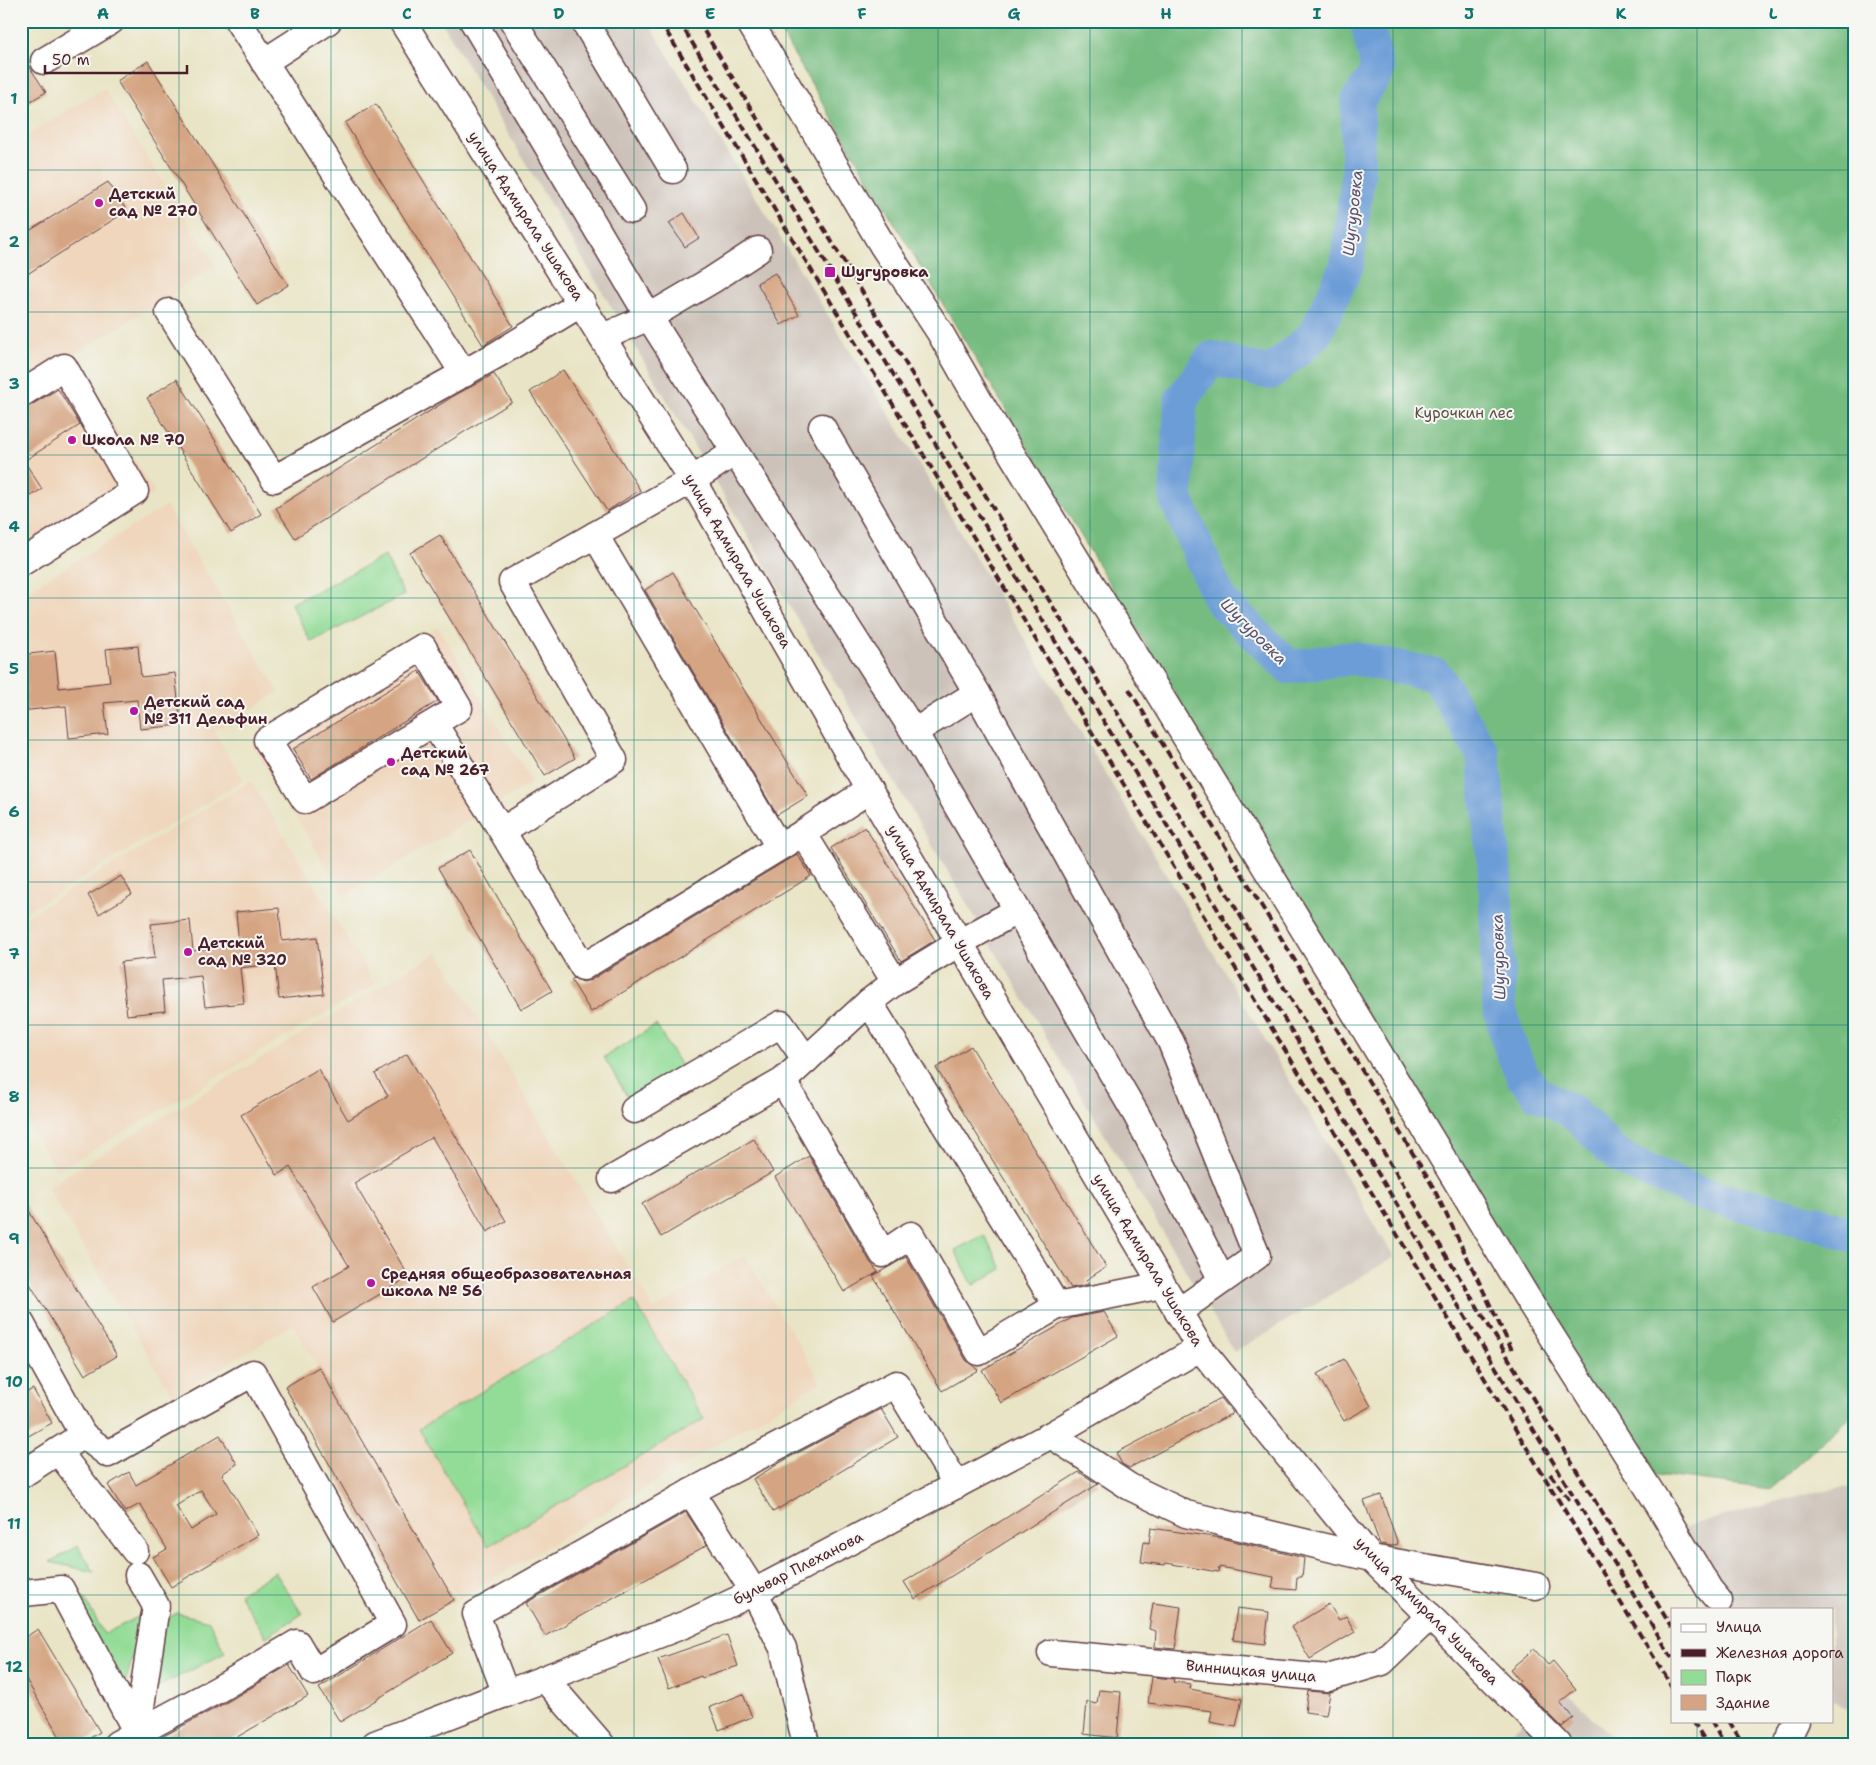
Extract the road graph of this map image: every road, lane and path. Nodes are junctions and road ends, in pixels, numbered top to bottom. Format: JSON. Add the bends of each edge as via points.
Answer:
{"nodes":[{"id":1,"x":111,"y":21,"type":"edge"},
{"id":2,"x":238,"y":21,"type":"edge"},
{"id":3,"x":328,"y":21,"type":"edge"},
{"id":4,"x":402,"y":21,"type":"edge"},
{"id":5,"x":473,"y":21,"type":"edge"},
{"id":6,"x":513,"y":21,"type":"edge"},
{"id":7,"x":584,"y":21,"type":"edge"},
{"id":8,"x":749,"y":21,"type":"edge"},
{"id":9,"x":44,"y":61,"type":"dead end"},
{"id":10,"x":264,"y":62,"type":"junction"},
{"id":11,"x":673,"y":170,"type":"dead end"},
{"id":12,"x":632,"y":210,"type":"dead end"},
{"id":13,"x":758,"y":250,"type":"dead end"},
{"id":14,"x":582,"y":303,"type":"junction"},
{"id":15,"x":169,"y":312,"type":"dead end"},
{"id":16,"x":649,"y":317,"type":"junction"},
{"id":17,"x":603,"y":337,"type":"junction"},
{"id":18,"x":464,"y":374,"type":"junction"},
{"id":19,"x":21,"y":394,"type":"edge"},
{"id":20,"x":822,"y":427,"type":"dead end"},
{"id":21,"x":735,"y":452,"type":"junction"},
{"id":22,"x":692,"y":480,"type":"junction"},
{"id":23,"x":595,"y":535,"type":"junction"},
{"id":24,"x":21,"y":563,"type":"edge"},
{"id":25,"x":978,"y":693,"type":"junction"},
{"id":26,"x":434,"y":724,"type":"junction"},
{"id":27,"x":914,"y":732,"type":"junction"},
{"id":28,"x":869,"y":790,"type":"junction"},
{"id":29,"x":502,"y":831,"type":"junction"},
{"id":30,"x":803,"y":833,"type":"junction"},
{"id":31,"x":778,"y":847,"type":"junction"},
{"id":32,"x":1016,"y":911,"type":"junction"},
{"id":33,"x":959,"y":943,"type":"junction"},
{"id":34,"x":894,"y":982,"type":"junction"},
{"id":35,"x":869,"y":1002,"type":"junction"},
{"id":36,"x":806,"y":1060,"type":"junction"},
{"id":37,"x":783,"y":1080,"type":"junction"},
{"id":38,"x":634,"y":1110,"type":"dead end"},
{"id":39,"x":612,"y":1179,"type":"dead end"},
{"id":40,"x":1222,"y":1280,"type":"junction"},
{"id":41,"x":1162,"y":1285,"type":"junction"},
{"id":42,"x":1057,"y":1306,"type":"junction"},
{"id":43,"x":1178,"y":1312,"type":"junction"},
{"id":44,"x":21,"y":1323,"type":"edge"},
{"id":45,"x":1200,"y":1348,"type":"junction"},
{"id":46,"x":31,"y":1362,"type":"edge"},
{"id":47,"x":83,"y":1435,"type":"junction"},
{"id":48,"x":1051,"y":1436,"type":"junction"},
{"id":49,"x":58,"y":1451,"type":"junction"},
{"id":50,"x":21,"y":1475,"type":"edge"},
{"id":51,"x":957,"y":1485,"type":"junction"},
{"id":52,"x":691,"y":1492,"type":"junction"},
{"id":53,"x":1371,"y":1558,"type":"junction"},
{"id":54,"x":1536,"y":1586,"type":"dead end"},
{"id":55,"x":21,"y":1589,"type":"edge"},
{"id":56,"x":754,"y":1592,"type":"junction"},
{"id":57,"x":1719,"y":1601,"type":"dead end"},
{"id":58,"x":1430,"y":1616,"type":"junction"},
{"id":59,"x":1051,"y":1653,"type":"dead end"},
{"id":60,"x":546,"y":1679,"type":"junction"},
{"id":61,"x":506,"y":1694,"type":"junction"},
{"id":62,"x":1796,"y":1722,"type":"edge"},
{"id":63,"x":127,"y":1738,"type":"edge"},
{"id":64,"x":375,"y":1744,"type":"edge"},
{"id":65,"x":601,"y":1744,"type":"edge"},
{"id":66,"x":806,"y":1744,"type":"edge"},
{"id":67,"x":1558,"y":1744,"type":"edge"},
{"id":68,"x":1788,"y":1744,"type":"edge"}],
"edges":[{"from":1,"to":9,"type":"street"},
{"from":2,"to":10,"type":"street"},
{"from":3,"to":10,"type":"street"},
{"from":4,"to":14,"type":"street","name":"улица Адмирала Ушакова"},
{"from":5,"to":16,"type":"street"},
{"from":6,"to":12,"type":"street"},
{"from":7,"to":11,"type":"street"},
{"from":8,"to":57,"type":"street","via":[[883,246],[939,331],[1526,1296],[1659,1505],[1708,1589]]},
{"from":10,"to":18,"type":"street"},
{"from":13,"to":16,"type":"street"},
{"from":14,"to":17,"type":"street","name":"улица Адмирала Ушакова"},
{"from":14,"to":18,"type":"street"},
{"from":15,"to":18,"type":"street","via":[[274,480]]},
{"from":16,"to":17,"type":"street"},
{"from":16,"to":21,"type":"street"},
{"from":17,"to":22,"type":"street","name":"улица Адмирала Ушакова"},
{"from":19,"to":24,"type":"street","via":[[64,367],[135,491]]},
{"from":20,"to":25,"type":"street"},
{"from":21,"to":22,"type":"street"},
{"from":21,"to":27,"type":"street"},
{"from":22,"to":23,"type":"street"},
{"from":22,"to":28,"type":"street","name":"улица Адмирала Ушакова"},
{"from":23,"to":29,"type":"street","via":[[512,582],[614,760]]},
{"from":23,"to":31,"type":"street"},
{"from":25,"to":27,"type":"street"},
{"from":25,"to":40,"type":"street","via":[[1174,1052],[1257,1256]]},
{"from":26,"to":26,"type":"street","via":[[305,800],[267,740],[423,647],[459,708]]},
{"from":26,"to":29,"type":"street"},
{"from":27,"to":32,"type":"street"},
{"from":28,"to":30,"type":"street"},
{"from":28,"to":33,"type":"street","name":"улица Адмирала Ушакова"},
{"from":29,"to":31,"type":"street","via":[[583,967]]},
{"from":30,"to":31,"type":"street"},
{"from":30,"to":34,"type":"street"},
{"from":32,"to":33,"type":"street"},
{"from":32,"to":40,"type":"street","via":[[1136,1116]]},
{"from":33,"to":34,"type":"street"},
{"from":33,"to":41,"type":"street","name":"улица Адмирала Ушакова"},
{"from":34,"to":35,"type":"street"},
{"from":35,"to":36,"type":"street"},
{"from":35,"to":42,"type":"street"},
{"from":36,"to":37,"type":"street"},
{"from":36,"to":38,"type":"street","via":[[781,1024]]},
{"from":37,"to":39,"type":"street"},
{"from":37,"to":42,"type":"street","via":[[883,1254],[911,1235],[979,1352]]},
{"from":40,"to":43,"type":"street"},
{"from":41,"to":42,"type":"street"},
{"from":41,"to":43,"type":"street","name":"улица Адмирала Ушакова"},
{"from":43,"to":45,"type":"street","name":"улица Адмирала Ушакова"},
{"from":44,"to":46,"type":"street"},
{"from":45,"to":48,"type":"street","name":"бульвар Плеханова"},
{"from":45,"to":53,"type":"street","name":"улица Адмирала Ушакова"},
{"from":46,"to":47,"type":"street"},
{"from":47,"to":49,"type":"street"},
{"from":47,"to":63,"type":"street","via":[[108,1454],[253,1373],[393,1624],[314,1672],[297,1643]]},
{"from":48,"to":51,"type":"street","name":"бульвар Плеханова"},
{"from":48,"to":53,"type":"street","via":[[1130,1487],[1186,1514]]},
{"from":49,"to":50,"type":"street"},
{"from":49,"to":63,"type":"street","via":[[136,1563],[156,1606]]},
{"from":51,"to":52,"type":"street","via":[[896,1384]]},
{"from":51,"to":56,"type":"street","name":"бульвар Плеханова"},
{"from":52,"to":56,"type":"street"},
{"from":52,"to":61,"type":"street","via":[[476,1614]]},
{"from":53,"to":54,"type":"street"},
{"from":53,"to":58,"type":"street","name":"улица Адмирала Ушакова"},
{"from":55,"to":63,"type":"street","via":[[24,1593],[62,1589]]},
{"from":56,"to":60,"type":"street","name":"бульвар Плеханова","via":[[686,1624]]},
{"from":56,"to":66,"type":"street","via":[[783,1648]]},
{"from":58,"to":59,"type":"street","name":"Винницкая улица","via":[[1382,1662],[1328,1678]]},
{"from":58,"to":67,"type":"street","name":"улица Адмирала Ушакова"},
{"from":60,"to":61,"type":"street","name":"бульвар Плеханова"},
{"from":60,"to":65,"type":"street"},
{"from":61,"to":64,"type":"street","name":"бульвар Плеханова"},
{"from":62,"to":68,"type":"street"}]}
